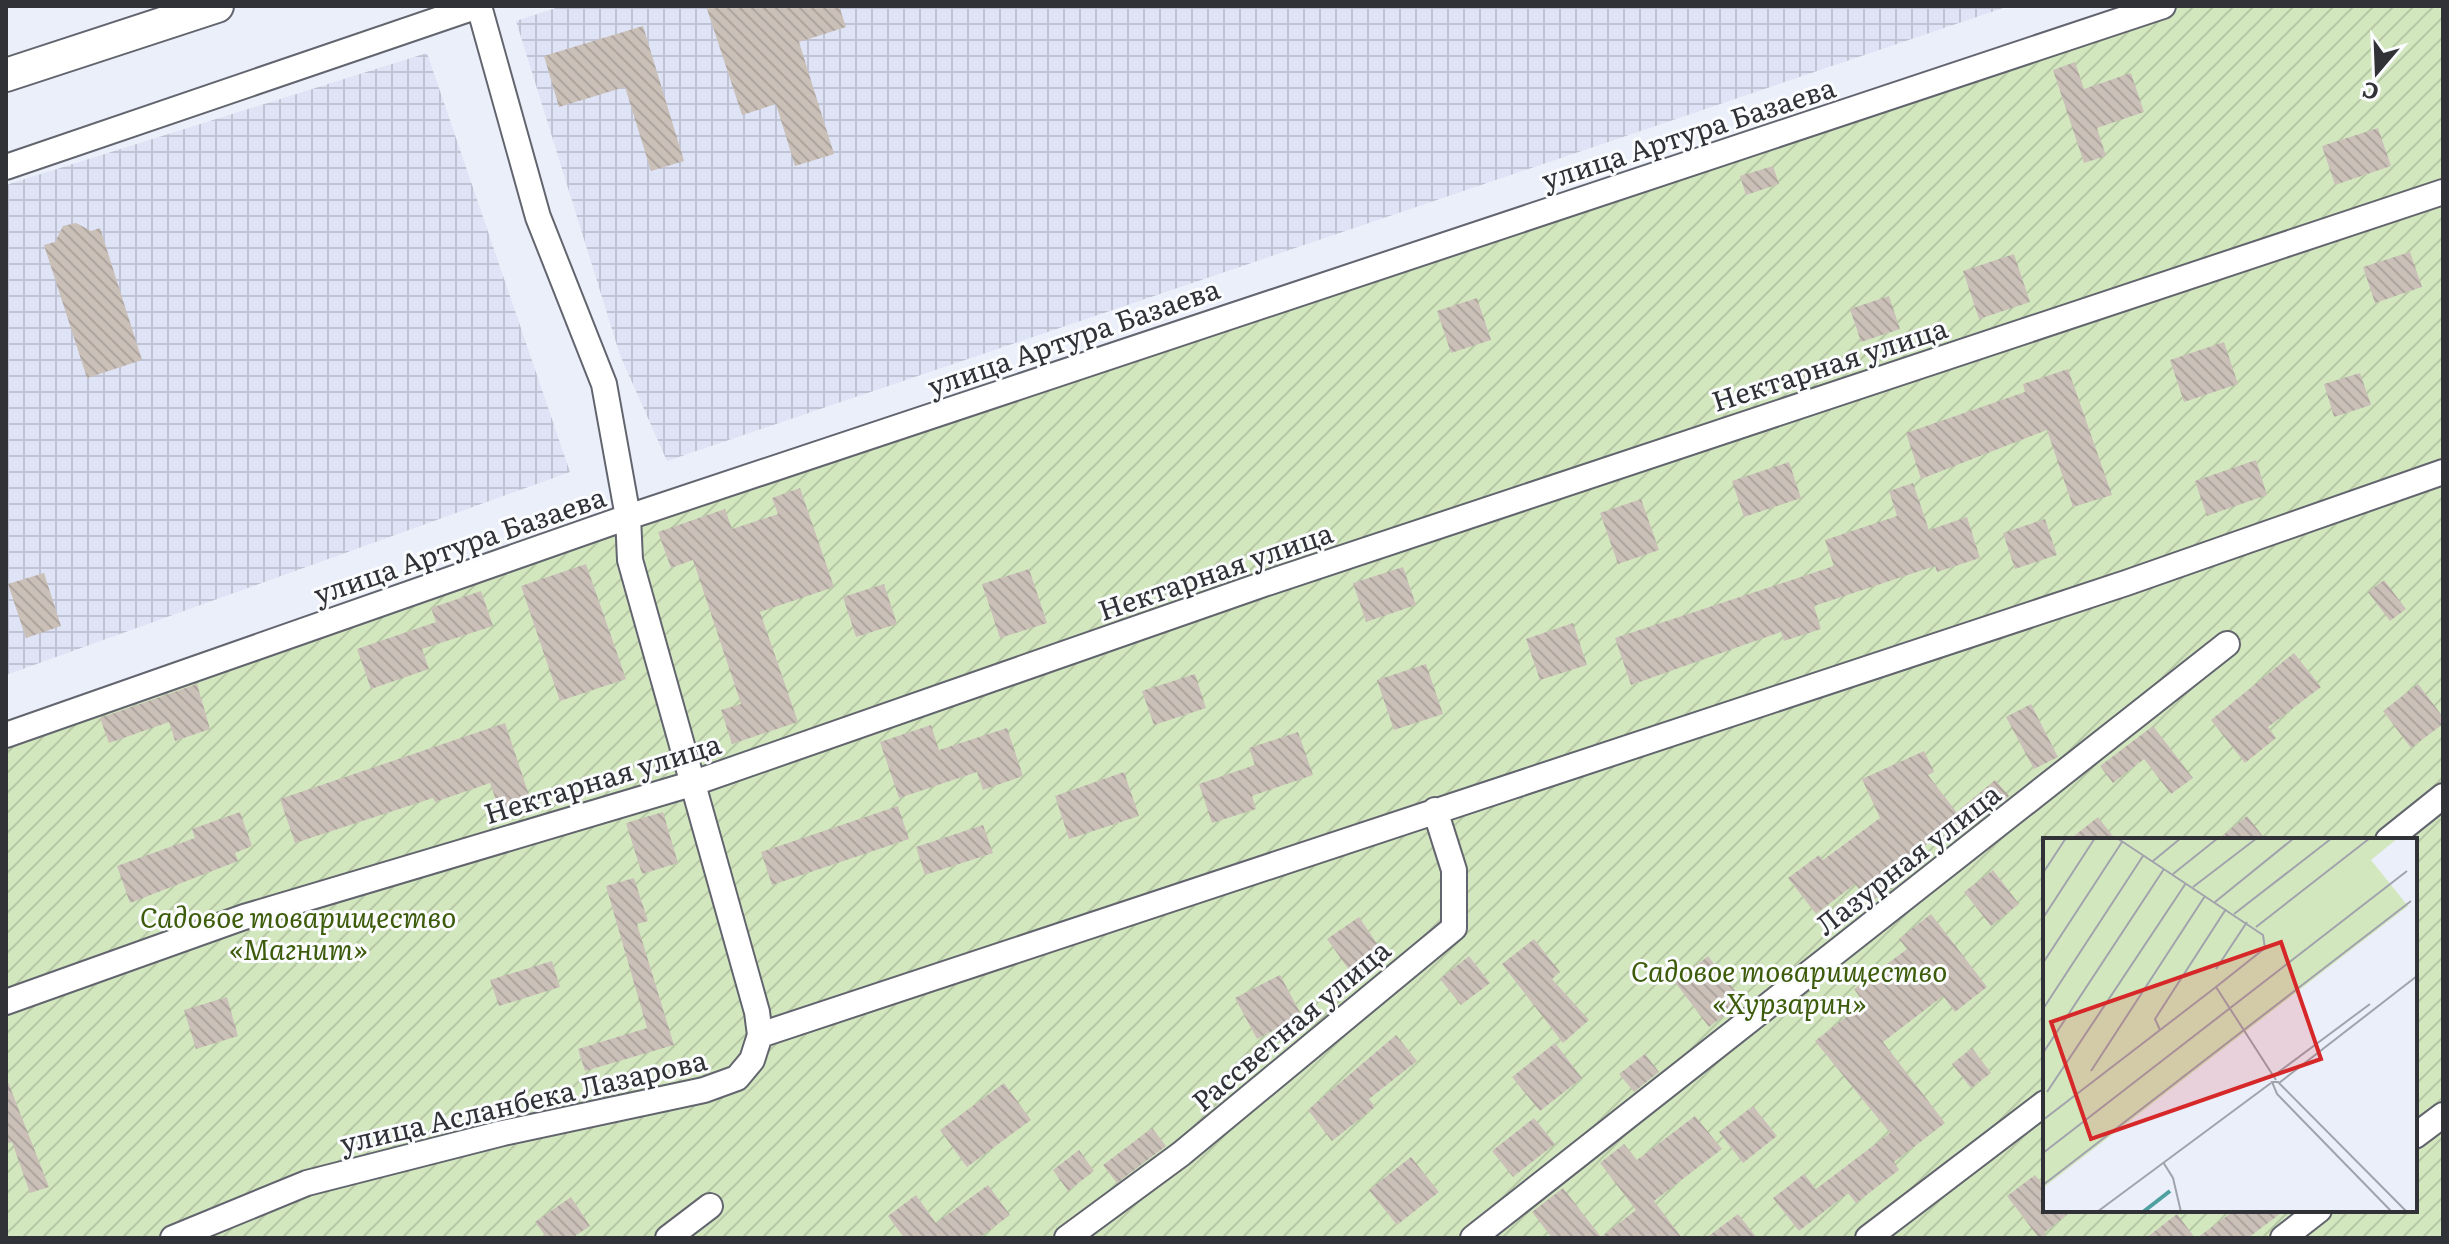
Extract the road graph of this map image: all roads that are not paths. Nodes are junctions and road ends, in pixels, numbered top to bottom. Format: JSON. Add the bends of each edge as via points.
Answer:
{"nodes":[{"id":1,"x":217,"y":6,"type":"edge"},
{"id":2,"x":478,"y":6,"type":"edge"},
{"id":3,"x":2163,"y":6,"type":"edge"},
{"id":4,"x":6,"y":75,"type":"edge"},
{"id":5,"x":6,"y":167,"type":"edge"},
{"id":6,"x":2443,"y":192,"type":"edge"},
{"id":7,"x":2443,"y":472,"type":"edge"},
{"id":8,"x":628,"y":517,"type":"junction"},
{"id":9,"x":2227,"y":644,"type":"dead end"},
{"id":10,"x":6,"y":735,"type":"edge"},
{"id":11,"x":691,"y":784,"type":"junction"},
{"id":12,"x":2443,"y":796,"type":"edge"},
{"id":13,"x":1435,"y":810,"type":"junction"},
{"id":14,"x":2390,"y":838,"type":"edge"},
{"id":15,"x":6,"y":1002,"type":"edge"},
{"id":16,"x":760,"y":1035,"type":"junction"},
{"id":17,"x":2043,"y":1105,"type":"edge"},
{"id":18,"x":2443,"y":1115,"type":"edge"},
{"id":19,"x":2417,"y":1134,"type":"edge"},
{"id":20,"x":710,"y":1206,"type":"dead end"},
{"id":21,"x":2316,"y":1212,"type":"edge"},
{"id":22,"x":173,"y":1238,"type":"edge"},
{"id":23,"x":668,"y":1238,"type":"edge"},
{"id":24,"x":1067,"y":1238,"type":"edge"},
{"id":25,"x":1473,"y":1238,"type":"edge"},
{"id":26,"x":1868,"y":1238,"type":"edge"},
{"id":27,"x":2283,"y":1238,"type":"edge"}],
"edges":[{"from":1,"to":4,"type":"main road"},
{"from":2,"to":5,"type":"street"},
{"from":2,"to":8,"type":"street","via":[[538,217],[604,384]]},
{"from":3,"to":8,"type":"street","name":"улица Артура Базаева"},
{"from":6,"to":11,"type":"street","name":"Нектарная улица","via":[[1340,559]]},
{"from":7,"to":13,"type":"street","via":[[2126,583]]},
{"from":8,"to":10,"type":"street","name":"улица Артура Базаева"},
{"from":8,"to":11,"type":"street","via":[[630,560]]},
{"from":9,"to":25,"type":"street","name":"Лазурная улица"},
{"from":11,"to":15,"type":"street","name":"Нектарная улица","via":[[244,917]]},
{"from":11,"to":16,"type":"street"},
{"from":12,"to":14,"type":"street"},
{"from":13,"to":16,"type":"street"},
{"from":13,"to":24,"type":"street","name":"Рассветная улица","via":[[1454,870],[1454,928],[1181,1154]]},
{"from":16,"to":22,"type":"street","name":"улица Асланбека Лазарова","via":[[752,1060],[737,1078],[704,1090],[307,1183]]},
{"from":17,"to":26,"type":"street"},
{"from":18,"to":19,"type":"street"},
{"from":20,"to":23,"type":"street"},
{"from":21,"to":27,"type":"street"}]}
